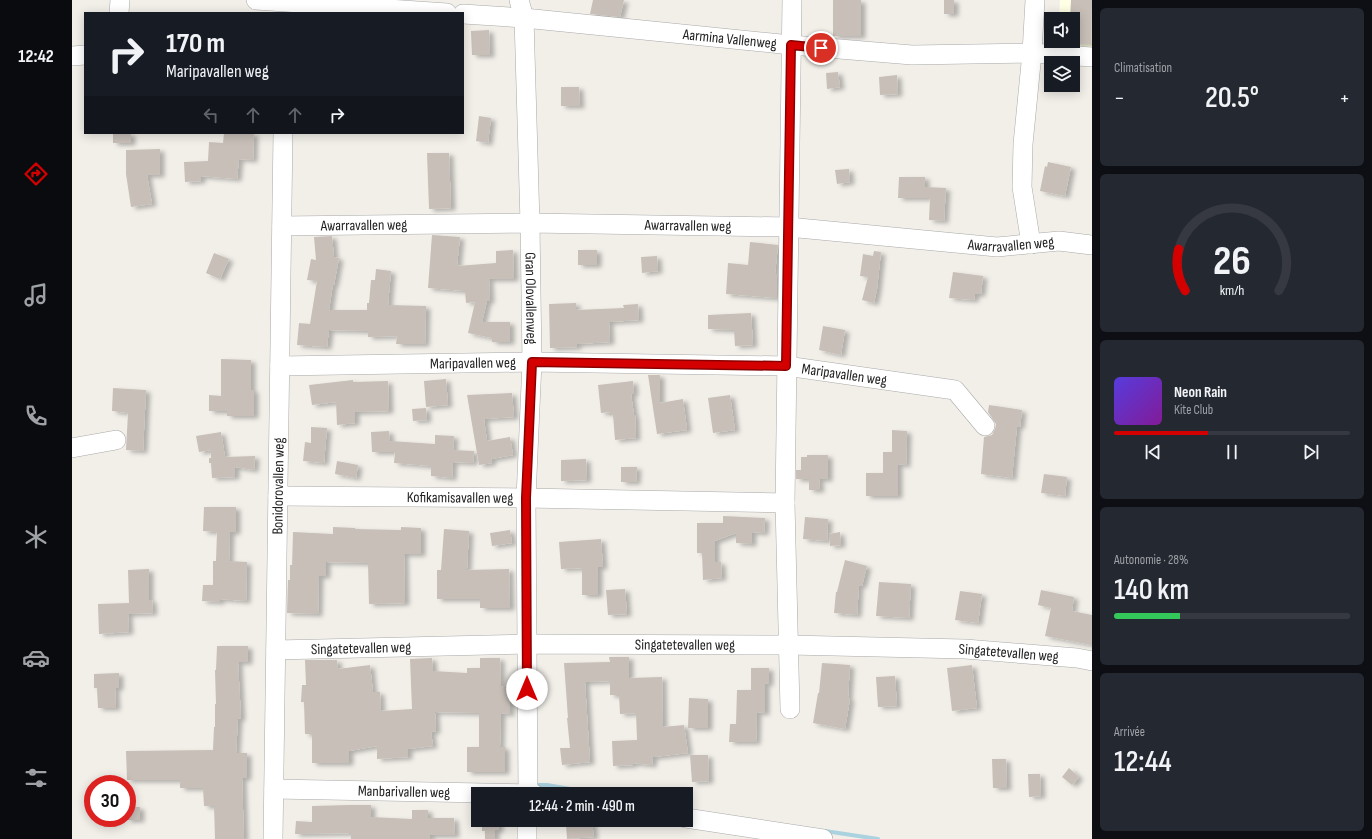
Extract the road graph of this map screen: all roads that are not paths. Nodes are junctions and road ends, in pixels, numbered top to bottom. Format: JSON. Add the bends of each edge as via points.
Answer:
{"nodes":[{"id":1,"x":120,"y":0,"type":"edge"},
{"id":2,"x":519,"y":0,"type":"edge"},
{"id":3,"x":792,"y":0,"type":"edge"},
{"id":4,"x":1035,"y":0,"type":"edge"},
{"id":5,"x":272,"y":3,"type":"edge"},
{"id":6,"x":119,"y":12,"type":"edge"},
{"id":7,"x":430,"y":12,"type":"edge"},
{"id":8,"x":464,"y":14,"type":"edge"},
{"id":9,"x":524,"y":18,"type":"junction"},
{"id":10,"x":791,"y":45,"type":"junction"},
{"id":11,"x":1032,"y":53,"type":"junction"},
{"id":12,"x":72,"y":56,"type":"edge"},
{"id":13,"x":84,"y":56,"type":"edge"},
{"id":14,"x":1092,"y":57,"type":"edge"},
{"id":15,"x":283,"y":134,"type":"edge"},
{"id":16,"x":530,"y":223,"type":"junction"},
{"id":17,"x":282,"y":226,"type":"junction"},
{"id":18,"x":788,"y":227,"type":"junction"},
{"id":19,"x":1031,"y":244,"type":"junction"},
{"id":20,"x":1092,"y":245,"type":"edge"},
{"id":21,"x":532,"y":362,"type":"junction"},
{"id":22,"x":280,"y":366,"type":"junction"},
{"id":23,"x":786,"y":366,"type":"junction"},
{"id":24,"x":985,"y":426,"type":"dead end"},
{"id":25,"x":116,"y":440,"type":"dead end"},
{"id":26,"x":72,"y":448,"type":"edge"},
{"id":27,"x":278,"y":496,"type":"junction"},
{"id":28,"x":526,"y":498,"type":"junction"},
{"id":29,"x":785,"y":502,"type":"junction"},
{"id":30,"x":527,"y":644,"type":"junction"},
{"id":31,"x":789,"y":645,"type":"junction"},
{"id":32,"x":276,"y":650,"type":"junction"},
{"id":33,"x":1092,"y":661,"type":"edge"},
{"id":34,"x":790,"y":710,"type":"dead end"},
{"id":35,"x":530,"y":787,"type":"edge"},
{"id":36,"x":274,"y":790,"type":"junction"},
{"id":37,"x":471,"y":793,"type":"edge"},
{"id":38,"x":693,"y":819,"type":"edge"},
{"id":39,"x":527,"y":827,"type":"edge"},
{"id":40,"x":273,"y":839,"type":"edge"},
{"id":41,"x":527,"y":839,"type":"edge"},
{"id":42,"x":823,"y":839,"type":"edge"}],
"edges":[{"from":1,"to":6,"type":"street"},
{"from":2,"to":9,"type":"street","name":"Gran Olovallenweg"},
{"from":3,"to":10,"type":"street"},
{"from":4,"to":11,"type":"street"},
{"from":5,"to":7,"type":"street"},
{"from":8,"to":9,"type":"street","name":"Aarmina Vallenweg"},
{"from":9,"to":10,"type":"street","name":"Aarmina Vallenweg"},
{"from":9,"to":16,"type":"street","name":"Gran Olovallenweg"},
{"from":10,"to":11,"type":"street","name":"Aarmina Vallenweg","via":[[912,55]]},
{"from":10,"to":18,"type":"street"},
{"from":11,"to":14,"type":"street","name":"Aarmina Vallenweg"},
{"from":11,"to":19,"type":"street","via":[[1023,144],[1022,188]]},
{"from":12,"to":13,"type":"street"},
{"from":15,"to":17,"type":"street","name":"Bonidorovallen weg"},
{"from":16,"to":17,"type":"street","name":"Awarravallen weg"},
{"from":16,"to":18,"type":"street","name":"Awarravallen weg"},
{"from":16,"to":21,"type":"street","name":"Gran Olovallenweg"},
{"from":17,"to":22,"type":"street","name":"Bonidorovallen weg"},
{"from":18,"to":19,"type":"street","name":"Awarravallen weg","via":[[997,247]]},
{"from":18,"to":23,"type":"street"},
{"from":19,"to":20,"type":"street","name":"Awarravallen weg","via":[[1059,241]]},
{"from":21,"to":22,"type":"street","name":"Maripavallen weg"},
{"from":21,"to":23,"type":"street","name":"Maripavallen weg"},
{"from":21,"to":28,"type":"street","name":"Gran Olovallenweg"},
{"from":22,"to":27,"type":"street","name":"Bonidorovallen weg"},
{"from":23,"to":24,"type":"street","name":"Maripavallen weg","via":[[955,390]]},
{"from":23,"to":29,"type":"street"},
{"from":25,"to":26,"type":"street"},
{"from":27,"to":28,"type":"street","name":"Kofikamisavallen weg"},
{"from":27,"to":32,"type":"street","name":"Bonidorovallen weg"},
{"from":28,"to":29,"type":"street","name":"Kofikamisavallen weg"},
{"from":28,"to":30,"type":"street","name":"Gran Olovallenweg"},
{"from":29,"to":31,"type":"street"},
{"from":30,"to":31,"type":"street","name":"Singatetevallen weg"},
{"from":30,"to":32,"type":"street","name":"Singatetevallen weg"},
{"from":30,"to":35,"type":"street","name":"Gran Olovallenweg"},
{"from":31,"to":33,"type":"street","name":"Singatetevallen weg","via":[[965,648]]},
{"from":31,"to":34,"type":"street"},
{"from":32,"to":36,"type":"street","name":"Bonidorovallen weg"},
{"from":36,"to":37,"type":"street","name":"Manbarivallen weg"},
{"from":36,"to":40,"type":"street","name":"Bonidorovallen weg"},
{"from":38,"to":42,"type":"street"},
{"from":39,"to":41,"type":"street"}]}
